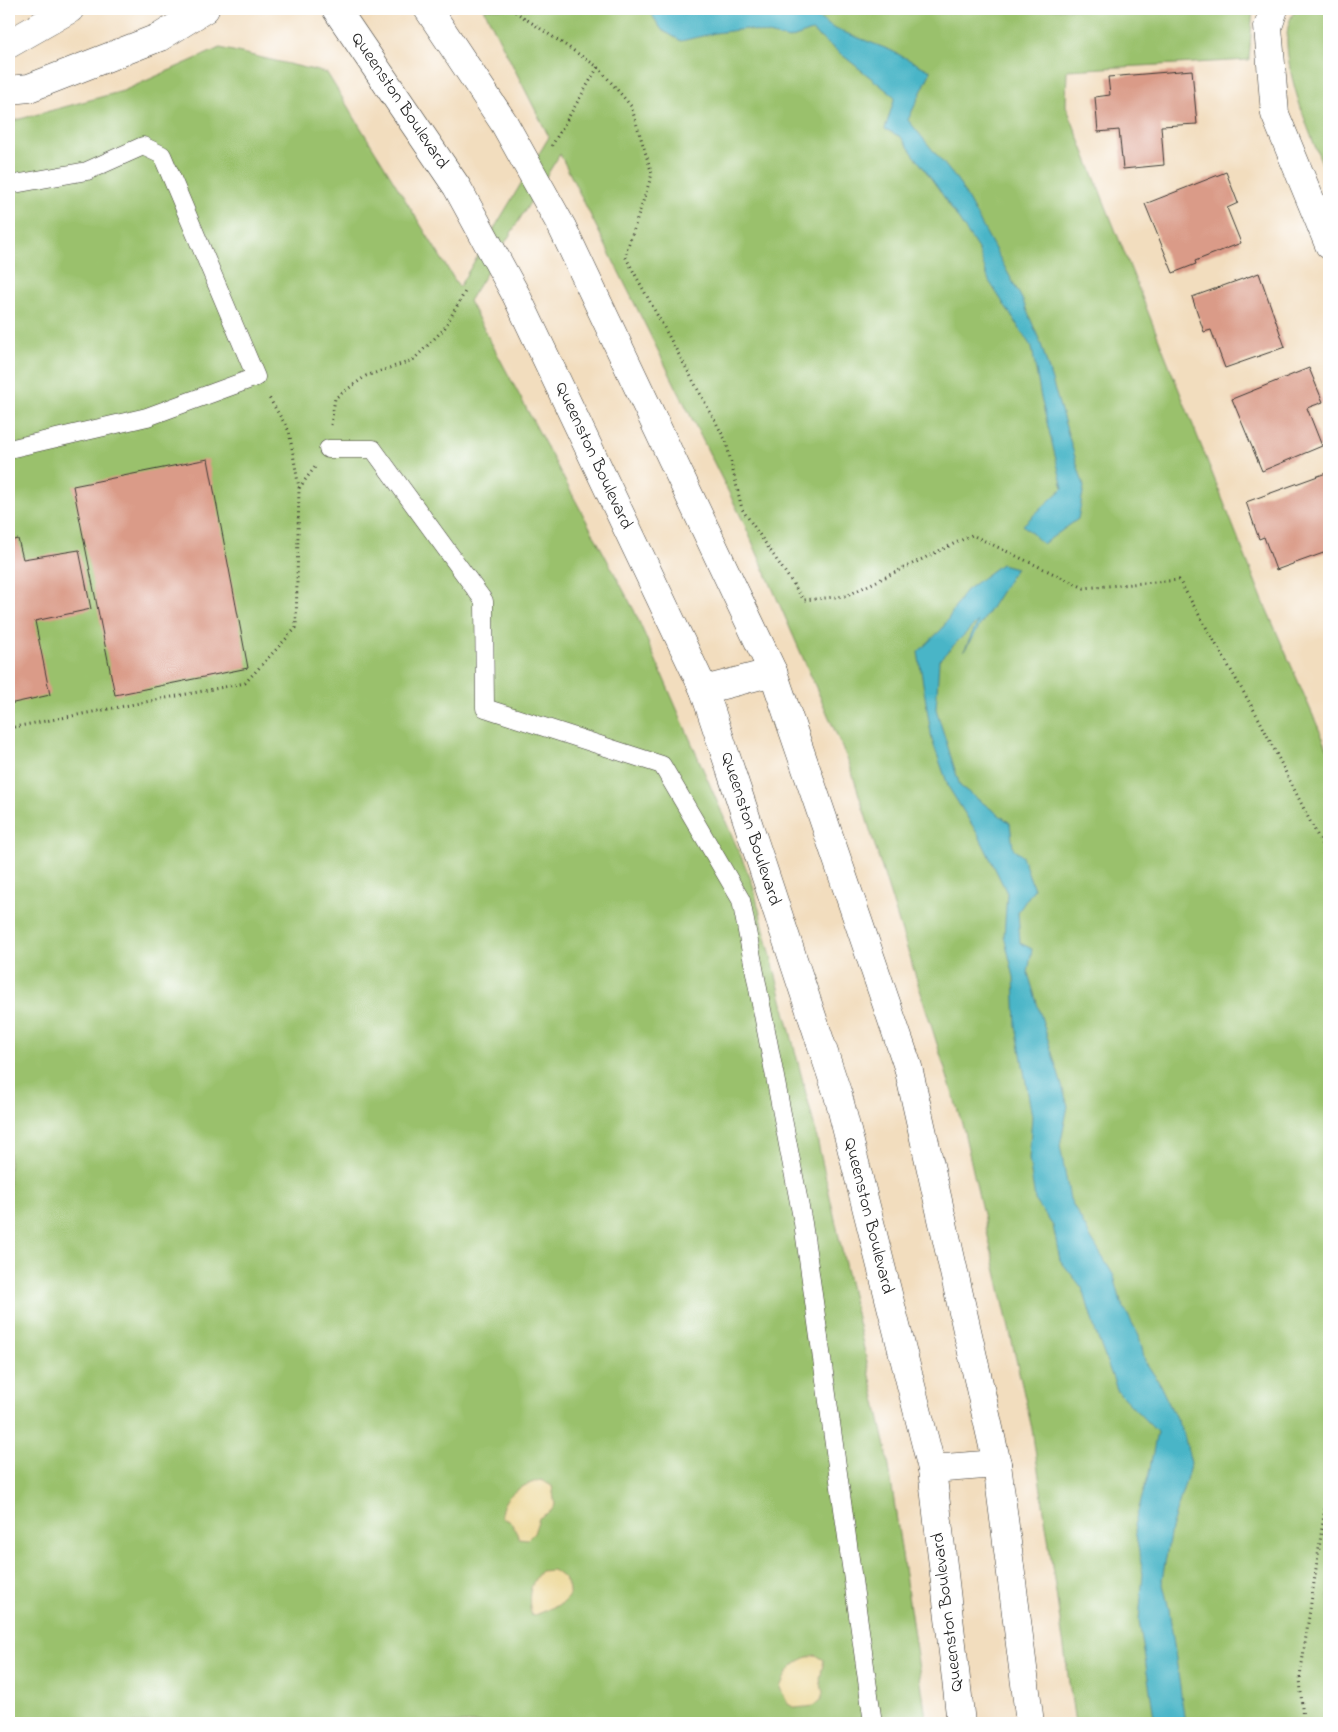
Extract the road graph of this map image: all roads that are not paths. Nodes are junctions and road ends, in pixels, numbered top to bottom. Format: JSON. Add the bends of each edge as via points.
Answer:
{"nodes":[{"id":1,"x":70,"y":9,"type":"edge"},
{"id":2,"x":205,"y":9,"type":"edge"},
{"id":3,"x":336,"y":9,"type":"edge"},
{"id":4,"x":428,"y":9,"type":"edge"},
{"id":5,"x":1274,"y":9,"type":"edge"},
{"id":6,"x":9,"y":44,"type":"edge"},
{"id":7,"x":9,"y":90,"type":"edge"},
{"id":8,"x":9,"y":185,"type":"edge"},
{"id":9,"x":1329,"y":245,"type":"edge"},
{"id":10,"x":9,"y":448,"type":"edge"},
{"id":11,"x":328,"y":449,"type":"road end"},
{"id":12,"x":774,"y":672,"type":"junction"},
{"id":13,"x":704,"y":690,"type":"junction"},
{"id":14,"x":997,"y":1464,"type":"junction"},
{"id":15,"x":932,"y":1470,"type":"junction"},
{"id":16,"x":872,"y":1723,"type":"edge"},
{"id":17,"x":960,"y":1723,"type":"edge"},
{"id":18,"x":1030,"y":1723,"type":"edge"}],
"edges":[{"from":1,"to":6,"type":"main road"},
{"from":2,"to":7,"type":"main road","via":[[160,37],[28,88]]},
{"from":3,"to":13,"type":"main road","name":"Queenston Boulevard","via":[[462,195],[516,295]]},
{"from":4,"to":12,"type":"main road","via":[[504,123],[562,226]]},
{"from":5,"to":9,"type":"main road","via":[[1268,27],[1275,114]]},
{"from":8,"to":10,"type":"lane","via":[[87,171],[143,146],[162,155],[256,377],[146,417]]},
{"from":11,"to":16,"type":"lane","via":[[373,449],[484,601],[485,708],[662,765],[741,900],[803,1223]]},
{"from":12,"to":13,"type":"main road"},
{"from":12,"to":14,"type":"main road","via":[[908,1067]]},
{"from":13,"to":15,"type":"main road","name":"Queenston Boulevard","via":[[838,1095]]},
{"from":14,"to":15,"type":"main road"},
{"from":14,"to":18,"type":"main road"},
{"from":15,"to":17,"type":"main road","name":"Queenston Boulevard"}]}
